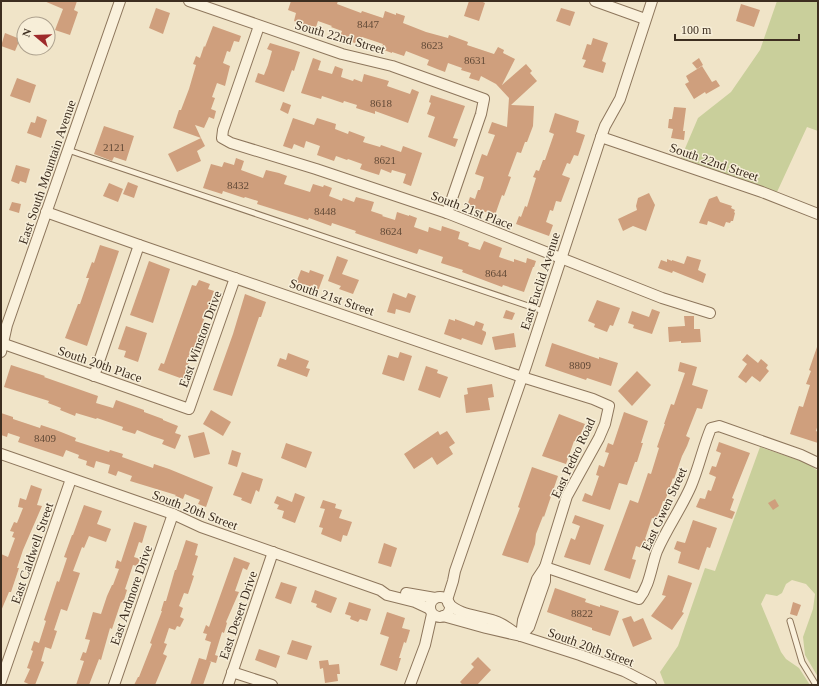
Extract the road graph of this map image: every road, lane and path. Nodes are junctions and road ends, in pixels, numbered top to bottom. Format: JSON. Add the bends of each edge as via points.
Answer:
{"nodes":[{"id":1,"x":120,"y":1,"type":"edge"},
{"id":2,"x":189,"y":1,"type":"edge"},
{"id":3,"x":595,"y":1,"type":"edge"},
{"id":4,"x":652,"y":1,"type":"edge"},
{"id":5,"x":645,"y":19,"type":"junction"},
{"id":6,"x":259,"y":26,"type":"junction"},
{"id":7,"x":601,"y":137,"type":"junction"},
{"id":8,"x":68,"y":150,"type":"junction"},
{"id":9,"x":46,"y":212,"type":"junction"},
{"id":10,"x":447,"y":213,"type":"junction"},
{"id":11,"x":818,"y":214,"type":"edge"},
{"id":12,"x":139,"y":246,"type":"junction"},
{"id":13,"x":561,"y":259,"type":"junction"},
{"id":14,"x":235,"y":278,"type":"junction"},
{"id":15,"x":543,"y":311,"type":"junction"},
{"id":16,"x":710,"y":313,"type":"dead end"},
{"id":17,"x":2,"y":348,"type":"edge"},
{"id":18,"x":94,"y":376,"type":"junction"},
{"id":19,"x":522,"y":377,"type":"junction"},
{"id":20,"x":609,"y":406,"type":"joint"},
{"id":21,"x":189,"y":409,"type":"joint"},
{"id":22,"x":1,"y":454,"type":"edge"},
{"id":23,"x":818,"y":463,"type":"edge"},
{"id":24,"x":71,"y":479,"type":"junction"},
{"id":25,"x":173,"y":514,"type":"junction"},
{"id":26,"x":273,"y":552,"type":"junction"},
{"id":27,"x":544,"y":567,"type":"junction"},
{"id":28,"x":380,"y":590,"type":"junction"},
{"id":29,"x":442,"y":600,"type":"junction"},
{"id":30,"x":437,"y":614,"type":"junction"},
{"id":31,"x":790,"y":621,"type":"dead end"},
{"id":32,"x":521,"y":636,"type":"junction"},
{"id":33,"x":232,"y":672,"type":"junction"},
{"id":34,"x":1,"y":681,"type":"edge"},
{"id":35,"x":114,"y":685,"type":"edge"},
{"id":36,"x":228,"y":685,"type":"edge"},
{"id":37,"x":272,"y":685,"type":"edge"},
{"id":38,"x":410,"y":685,"type":"edge"},
{"id":39,"x":650,"y":685,"type":"edge"},
{"id":40,"x":816,"y":685,"type":"edge"}],
"edges":[{"from":1,"to":8,"type":"street","name":"East South Mountain Avenue"},
{"from":2,"to":6,"type":"street","name":"South 22nd Street"},
{"from":3,"to":5,"type":"street"},
{"from":4,"to":5,"type":"street","name":"East Euclid Avenue"},
{"from":5,"to":7,"type":"street","name":"East Euclid Avenue","via":[[620,99]]},
{"from":6,"to":10,"type":"street","name":"South 21st Place","via":[[222,138]]},
{"from":6,"to":10,"type":"street","name":"South 22nd Street","via":[[342,54],[392,66],[484,99]]},
{"from":7,"to":11,"type":"street","name":"South 22nd Street","via":[[762,192]]},
{"from":7,"to":13,"type":"street","name":"East Euclid Avenue"},
{"from":8,"to":9,"type":"street","name":"East South Mountain Avenue"},
{"from":8,"to":15,"type":"lane"},
{"from":9,"to":12,"type":"street","name":"South 21st Street"},
{"from":9,"to":17,"type":"street","name":"East South Mountain Avenue","via":[[7,325]]},
{"from":10,"to":13,"type":"street","name":"South 21st Place"},
{"from":12,"to":14,"type":"street","name":"South 21st Street"},
{"from":12,"to":18,"type":"street"},
{"from":13,"to":15,"type":"street","name":"East Euclid Avenue"},
{"from":13,"to":16,"type":"street","name":"South 21st Place","via":[[662,298]]},
{"from":14,"to":19,"type":"street","name":"South 21st Street"},
{"from":14,"to":21,"type":"street","name":"East Winston Drive"},
{"from":15,"to":19,"type":"street","name":"East Euclid Avenue"},
{"from":17,"to":18,"type":"street","name":"South 20th Place"},
{"from":18,"to":21,"type":"street","name":"South 20th Place"},
{"from":19,"to":20,"type":"street","name":"South 21st Street"},
{"from":19,"to":29,"type":"street","name":"East Euclid Avenue","via":[[455,571],[454,581]]},
{"from":20,"to":27,"type":"street","name":"East Pedro Road","via":[[605,424],[568,496]]},
{"from":22,"to":24,"type":"street","name":"South 20th Street"},
{"from":23,"to":27,"type":"street","name":"East Gwen Street","via":[[719,426],[711,428],[692,484],[679,512],[666,531],[656,553],[645,591],[638,599]]},
{"from":24,"to":25,"type":"street","name":"South 20th Street"},
{"from":24,"to":34,"type":"street","name":"East Caldwell Street"},
{"from":25,"to":26,"type":"street","name":"South 20th Street","via":[[201,527]]},
{"from":25,"to":35,"type":"street","name":"East Ardmore Drive"},
{"from":26,"to":28,"type":"street","name":"South 20th Street"},
{"from":26,"to":33,"type":"street","name":"East Desert Drive"},
{"from":27,"to":32,"type":"street","name":"East Pedro Road","via":[[525,613]]},
{"from":28,"to":29,"type":"street","name":"South 20th Street","via":[[390,589]]},
{"from":28,"to":30,"type":"street","name":"South 20th Street","via":[[387,595],[415,602]]},
{"from":29,"to":30,"type":"street","via":[[431,603]]},
{"from":29,"to":30,"type":"street","via":[[448,612]]},
{"from":29,"to":32,"type":"street","name":"South 20th Street","via":[[460,612],[497,622]]},
{"from":30,"to":32,"type":"street","name":"South 20th Street"},
{"from":30,"to":38,"type":"street"},
{"from":31,"to":40,"type":"lane","via":[[802,662]]},
{"from":32,"to":39,"type":"street","name":"South 20th Street","via":[[614,667]]},
{"from":33,"to":36,"type":"street","name":"East Desert Drive"},
{"from":33,"to":37,"type":"street"}]}
